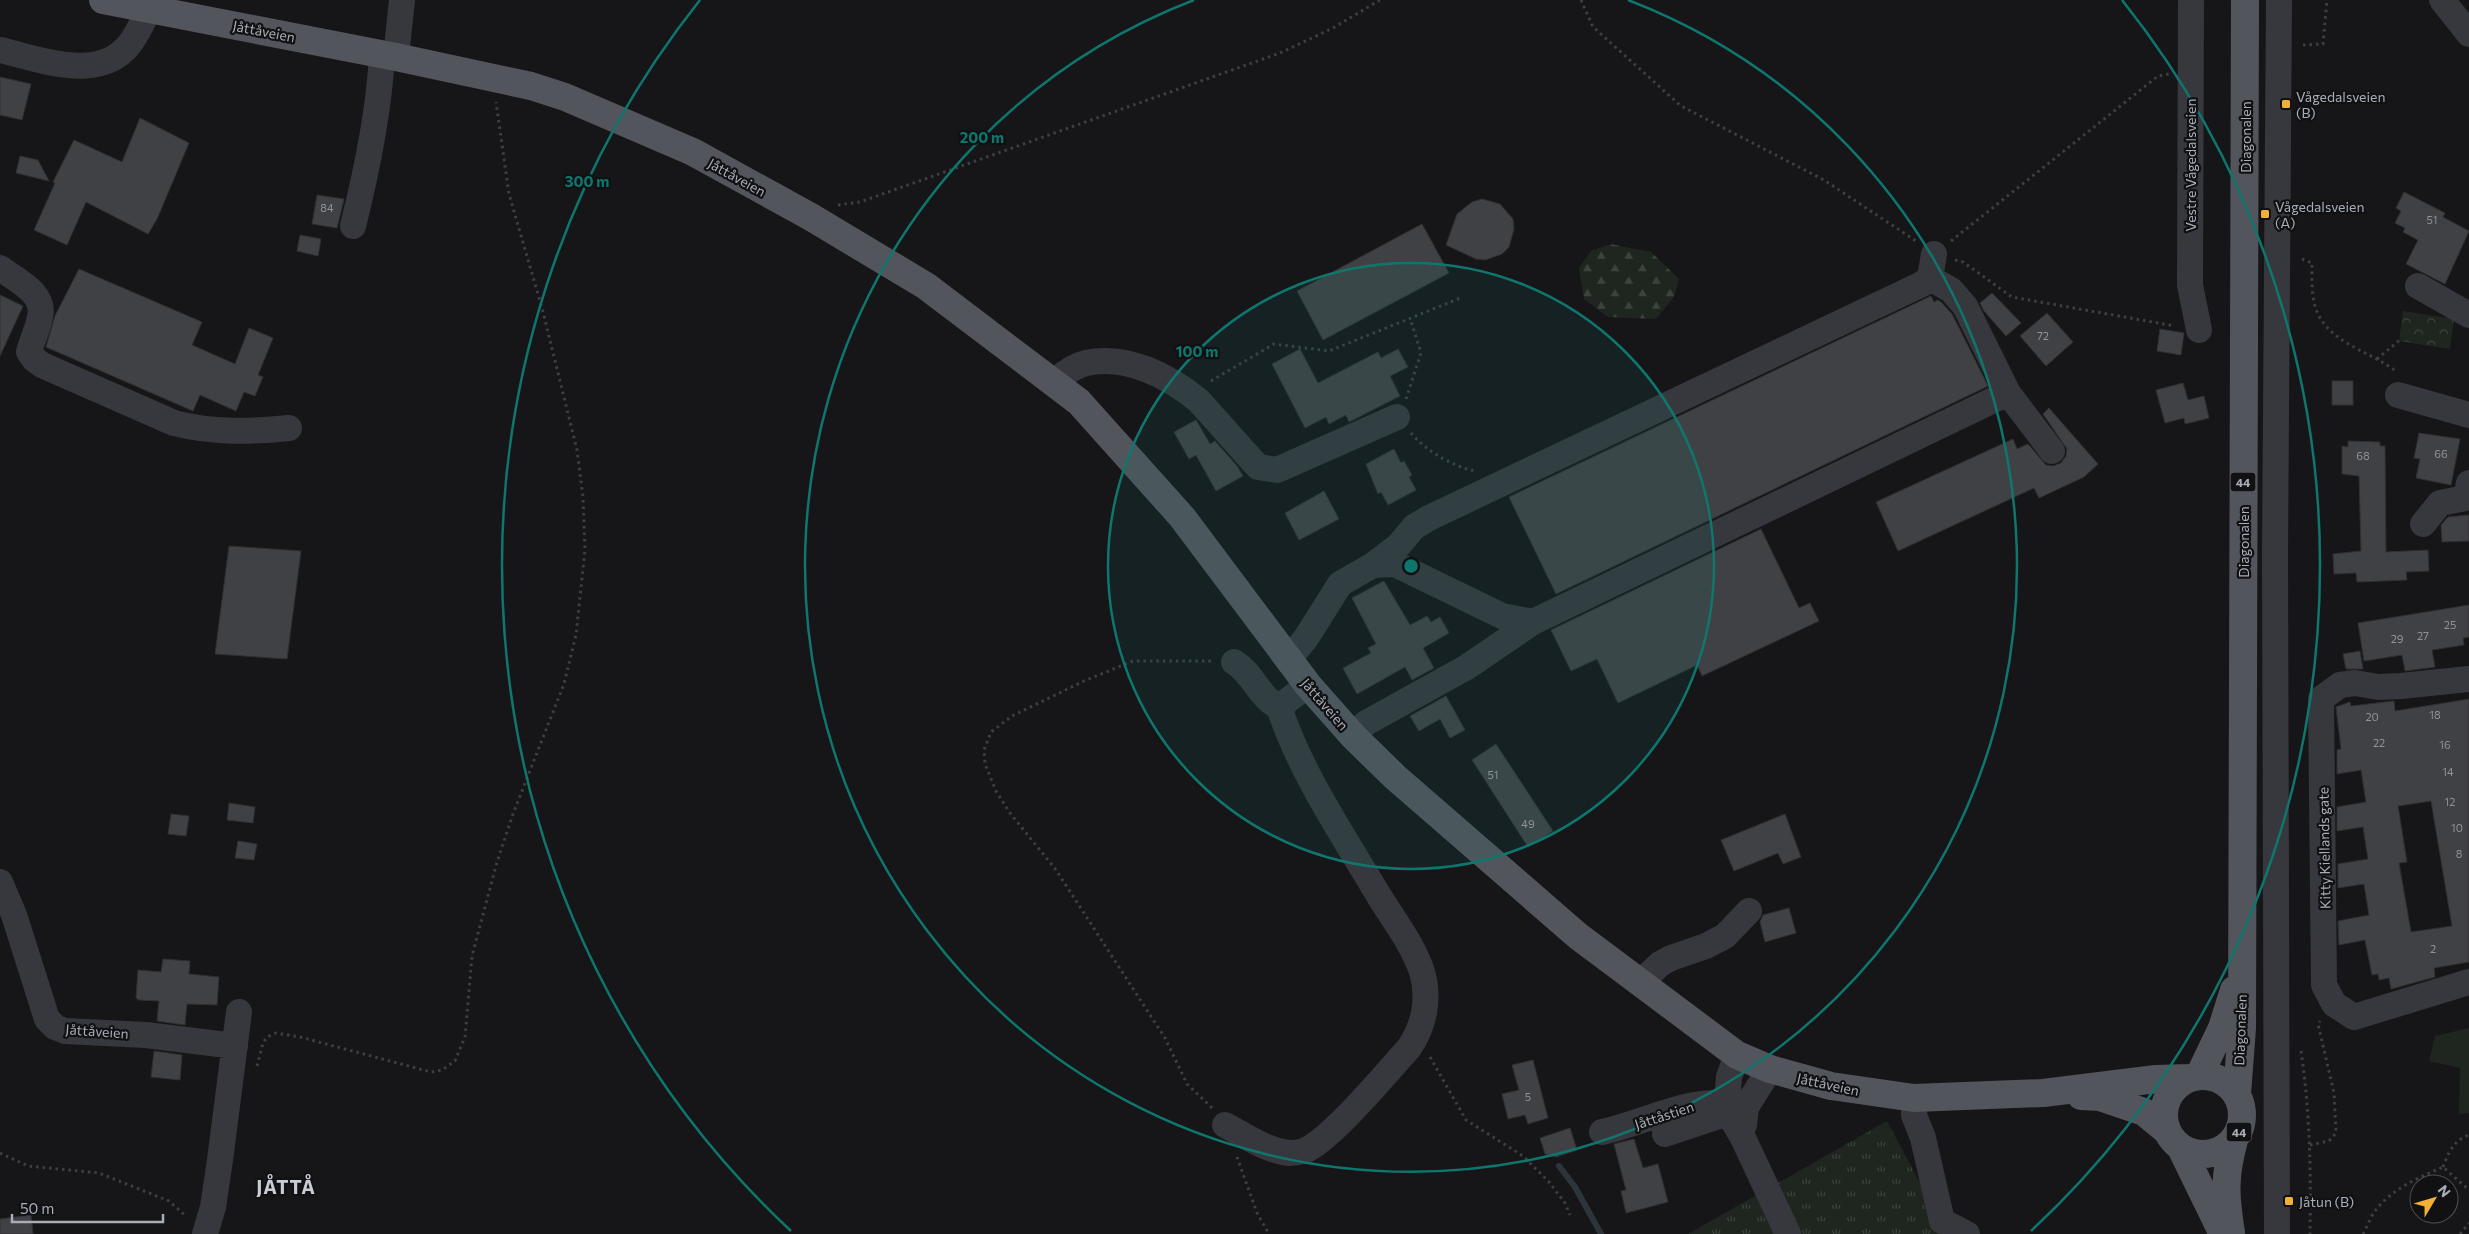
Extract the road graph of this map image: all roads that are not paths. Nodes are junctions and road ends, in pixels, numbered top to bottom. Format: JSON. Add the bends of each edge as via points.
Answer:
{"nodes":[{"id":1,"x":402,"y":0,"type":"edge"},
{"id":2,"x":2191,"y":0,"type":"edge"},
{"id":3,"x":2245,"y":0,"type":"edge"},
{"id":4,"x":2279,"y":0,"type":"edge"},
{"id":5,"x":2442,"y":0,"type":"edge"},
{"id":6,"x":123,"y":3,"type":"edge"},
{"id":7,"x":2469,"y":34,"type":"edge"},
{"id":8,"x":0,"y":50,"type":"edge"},
{"id":9,"x":389,"y":56,"type":"junction"},
{"id":10,"x":353,"y":226,"type":"dead end"},
{"id":11,"x":0,"y":268,"type":"edge"},
{"id":12,"x":2418,"y":286,"type":"dead end"},
{"id":13,"x":2469,"y":315,"type":"edge"},
{"id":14,"x":2199,"y":330,"type":"road end"},
{"id":15,"x":1053,"y":382,"type":"junction"},
{"id":16,"x":2008,"y":393,"type":"junction"},
{"id":17,"x":2398,"y":395,"type":"road end"},
{"id":18,"x":2469,"y":415,"type":"edge"},
{"id":19,"x":1397,"y":417,"type":"road end"},
{"id":20,"x":289,"y":428,"type":"dead end"},
{"id":21,"x":2052,"y":451,"type":"dead end"},
{"id":22,"x":2469,"y":483,"type":"edge"},
{"id":23,"x":2423,"y":524,"type":"dead end"},
{"id":24,"x":1372,"y":565,"type":"junction"},
{"id":25,"x":1533,"y":622,"type":"junction"},
{"id":26,"x":1288,"y":660,"type":"junction"},
{"id":27,"x":1234,"y":662,"type":"road end"},
{"id":28,"x":2469,"y":679,"type":"edge"},
{"id":29,"x":1308,"y":685,"type":"junction"},
{"id":30,"x":1279,"y":708,"type":"junction"},
{"id":31,"x":1353,"y":736,"type":"junction"},
{"id":32,"x":0,"y":882,"type":"edge"},
{"id":33,"x":1748,"y":911,"type":"dead end"},
{"id":34,"x":2242,"y":965,"type":"junction"},
{"id":35,"x":2451,"y":981,"type":"edge"},
{"id":36,"x":1640,"y":984,"type":"junction"},
{"id":37,"x":239,"y":1012,"type":"dead end"},
{"id":38,"x":235,"y":1046,"type":"junction"},
{"id":39,"x":1737,"y":1054,"type":"junction"},
{"id":40,"x":1770,"y":1070,"type":"junction"},
{"id":41,"x":2194,"y":1077,"type":"junction"},
{"id":42,"x":2042,"y":1093,"type":"junction"},
{"id":43,"x":2237,"y":1094,"type":"junction"},
{"id":44,"x":1914,"y":1098,"type":"junction"},
{"id":45,"x":1738,"y":1116,"type":"junction"},
{"id":46,"x":1225,"y":1125,"type":"road end"},
{"id":47,"x":1602,"y":1132,"type":"dead end"},
{"id":48,"x":1665,"y":1134,"type":"dead end"},
{"id":49,"x":2174,"y":1140,"type":"junction"},
{"id":50,"x":2234,"y":1140,"type":"junction"},
{"id":51,"x":198,"y":1227,"type":"edge"},
{"id":52,"x":1788,"y":1234,"type":"edge"},
{"id":53,"x":1967,"y":1234,"type":"edge"},
{"id":54,"x":2223,"y":1234,"type":"edge"},
{"id":55,"x":2231,"y":1234,"type":"edge"},
{"id":56,"x":2277,"y":1234,"type":"edge"}],
"edges":[{"from":1,"to":9,"type":"street"},
{"from":2,"to":14,"type":"street","name":"Vestre Vågedalsveien","via":[[2190,285]]},
{"from":3,"to":34,"type":"main road","name":"Diagonalen","number":"44"},
{"from":4,"to":56,"type":"street","via":[[2275,543]]},
{"from":5,"to":7,"type":"street"},
{"from":6,"to":8,"type":"street","name":"Jåttåveien","via":[[144,21],[128,46],[105,63],[74,66]]},
{"from":6,"to":9,"type":"main road","name":"Jåttåveien"},
{"from":9,"to":10,"type":"street","via":[[379,91]]},
{"from":9,"to":15,"type":"main road","name":"Jåttåveien","via":[[499,79],[565,97],[710,162],[811,217],[926,286]]},
{"from":11,"to":20,"type":"street","via":[[38,298],[41,317],[29,352],[42,365],[174,423],[242,433]]},
{"from":12,"to":13,"type":"street"},
{"from":15,"to":19,"type":"street","via":[[1085,363],[1116,362],[1137,366],[1189,392],[1258,467],[1277,470]]},
{"from":15,"to":26,"type":"main road","name":"Jåttåveien","via":[[1079,402],[1182,517]]},
{"from":16,"to":21,"type":"street"},
{"from":16,"to":24,"type":"street","via":[[1966,306],[1932,266],[1922,284],[1429,518],[1414,527],[1399,545]]},
{"from":16,"to":25,"type":"street"},
{"from":17,"to":18,"type":"street"},
{"from":22,"to":23,"type":"street","via":[[2466,498],[2440,503]]},
{"from":24,"to":25,"type":"street","via":[[1395,564],[1502,616]]},
{"from":24,"to":26,"type":"street","via":[[1340,584]]},
{"from":25,"to":31,"type":"street","via":[[1467,667],[1366,723]]},
{"from":26,"to":29,"type":"main road","name":"Jåttåveien"},
{"from":27,"to":30,"type":"street","via":[[1248,673],[1272,705]]},
{"from":28,"to":35,"type":"street","name":"Kitty Kiellands gate","via":[[2401,686],[2340,685],[2321,700],[2324,985],[2334,1004],[2354,1017]]},
{"from":29,"to":30,"type":"street"},
{"from":29,"to":31,"type":"main road","name":"Jåttåveien"},
{"from":30,"to":46,"type":"street","via":[[1291,741],[1411,949],[1422,972],[1426,1004],[1418,1035],[1409,1048],[1342,1119],[1304,1151],[1289,1153],[1273,1149]]},
{"from":31,"to":36,"type":"main road","name":"Jåttåveien","via":[[1395,777],[1570,929]]},
{"from":32,"to":38,"type":"street","name":"Jåttåveien","via":[[14,915],[47,1019],[55,1027],[65,1031],[146,1035]]},
{"from":33,"to":36,"type":"street","via":[[1725,936],[1660,964]]},
{"from":34,"to":41,"type":"main road","name":"Diagonalen","number":"44","via":[[2222,1028]]},
{"from":34,"to":43,"type":"main road","name":"Diagonalen","number":"44"},
{"from":36,"to":39,"type":"main road","name":"Jåttåveien"},
{"from":37,"to":38,"type":"street"},
{"from":38,"to":51,"type":"street","via":[[216,1188]]},
{"from":39,"to":40,"type":"main road","name":"Jåttåveien"},
{"from":39,"to":45,"type":"street","via":[[1729,1077]]},
{"from":40,"to":44,"type":"main road","name":"Jåttåveien","via":[[1831,1086]]},
{"from":40,"to":45,"type":"street"},
{"from":41,"to":42,"type":"main road","name":"Jåttåveien"},
{"from":41,"to":43,"type":"main road","via":[[2218,1079]]},
{"from":41,"to":49,"type":"main road","number":"44","via":[[2173,1090],[2167,1099],[2164,1109]]},
{"from":42,"to":44,"type":"main road","name":"Jåttåveien"},
{"from":42,"to":49,"type":"main road","name":"Jåttåveien","via":[[2100,1097],[2144,1112]]},
{"from":43,"to":50,"type":"main road","number":"44","via":[[2242,1118]]},
{"from":44,"to":53,"type":"street","via":[[1914,1115],[1923,1138],[1942,1220]]},
{"from":45,"to":47,"type":"street","name":"Jåttåstien","via":[[1693,1104]]},
{"from":45,"to":48,"type":"street","name":"Jåttåstien","via":[[1713,1116]]},
{"from":45,"to":52,"type":"street"},
{"from":49,"to":50,"type":"main road","number":"44","via":[[2196,1154],[2214,1153]]},
{"from":49,"to":54,"type":"main road","number":"44"},
{"from":50,"to":55,"type":"main road","number":"44","via":[[2225,1192]]}]}
